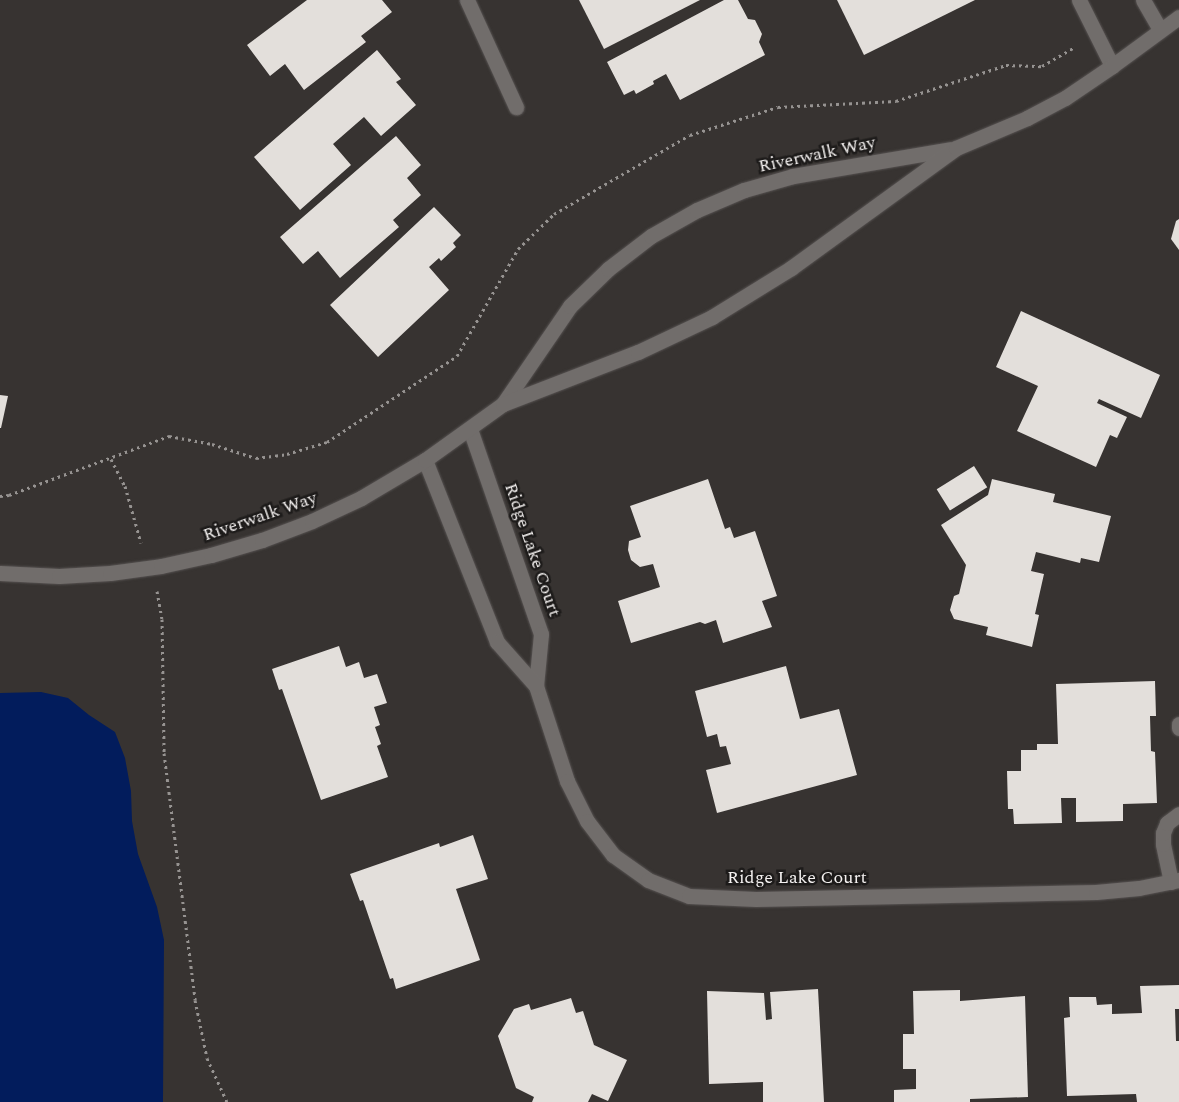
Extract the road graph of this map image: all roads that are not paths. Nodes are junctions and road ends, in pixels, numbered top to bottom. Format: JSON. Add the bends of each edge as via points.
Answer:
{"nodes":[{"id":1,"x":467,"y":0,"type":"edge"},
{"id":2,"x":1079,"y":0,"type":"edge"},
{"id":3,"x":1143,"y":0,"type":"edge"},
{"id":4,"x":1179,"y":17,"type":"edge"},
{"id":5,"x":1160,"y":30,"type":"junction"},
{"id":6,"x":1112,"y":66,"type":"junction"},
{"id":7,"x":516,"y":107,"type":"dead end"},
{"id":8,"x":956,"y":148,"type":"junction"},
{"id":9,"x":503,"y":404,"type":"junction"},
{"id":10,"x":470,"y":429,"type":"junction"},
{"id":11,"x":425,"y":460,"type":"junction"},
{"id":12,"x":0,"y":573,"type":"edge"},
{"id":13,"x":536,"y":686,"type":"junction"},
{"id":14,"x":1179,"y":724,"type":"edge"},
{"id":15,"x":1179,"y":728,"type":"edge"},
{"id":16,"x":1179,"y":814,"type":"edge"},
{"id":17,"x":1175,"y":881,"type":"edge"}],
"edges":[{"from":1,"to":7,"type":"street"},
{"from":2,"to":6,"type":"street"},
{"from":3,"to":5,"type":"street"},
{"from":4,"to":5,"type":"street","name":"Riverwalk Way"},
{"from":5,"to":6,"type":"street","name":"Riverwalk Way"},
{"from":6,"to":8,"type":"street","name":"Riverwalk Way","via":[[1065,98],[1027,118]]},
{"from":8,"to":9,"type":"street","name":"Riverwalk Way","via":[[791,268],[712,317],[638,352]]},
{"from":8,"to":9,"type":"street","name":"Riverwalk Way","via":[[793,176],[744,190],[697,210],[651,236],[608,269],[570,306]]},
{"from":9,"to":10,"type":"street","name":"Riverwalk Way"},
{"from":10,"to":11,"type":"street","name":"Riverwalk Way"},
{"from":10,"to":13,"type":"street","name":"Ridge Lake Court","via":[[541,634]]},
{"from":11,"to":12,"type":"street","name":"Riverwalk Way","via":[[360,498],[312,521],[210,555],[110,573],[59,576]]},
{"from":11,"to":13,"type":"street","name":"Ridge Lake Court","via":[[497,642]]},
{"from":13,"to":17,"type":"street","name":"Ridge Lake Court","via":[[567,781],[587,821],[613,855],[648,880],[689,896],[756,899],[1096,892]]},
{"from":14,"to":15,"type":"street"},
{"from":16,"to":17,"type":"street","via":[[1167,823],[1163,833],[1163,844]]}]}
